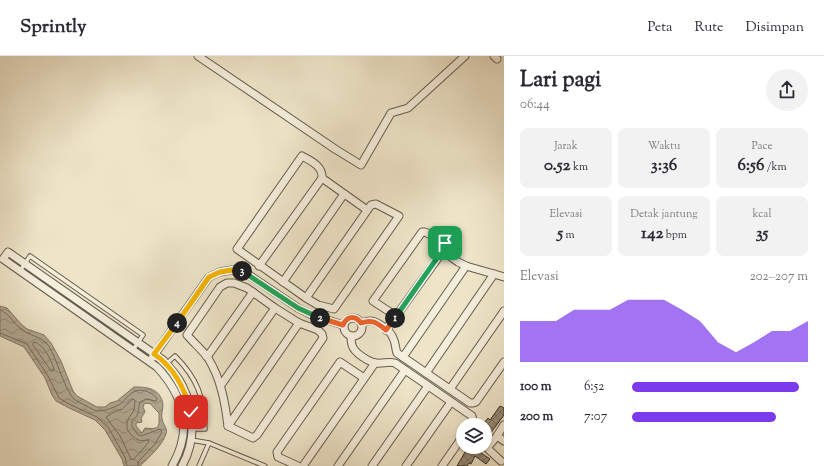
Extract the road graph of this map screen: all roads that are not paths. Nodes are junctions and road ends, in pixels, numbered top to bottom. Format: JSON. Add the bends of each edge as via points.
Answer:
{"nodes":[{"id":1,"x":198,"y":56,"type":"edge"},
{"id":2,"x":465,"y":56,"type":"edge"},
{"id":3,"x":322,"y":178,"type":"junction"},
{"id":4,"x":344,"y":194,"type":"junction"},
{"id":5,"x":367,"y":210,"type":"junction"},
{"id":6,"x":442,"y":251,"type":"junction"},
{"id":7,"x":24,"y":264,"type":"junction"},
{"id":8,"x":259,"y":266,"type":"junction"},
{"id":9,"x":466,"y":266,"type":"junction"},
{"id":10,"x":20,"y":271,"type":"junction"},
{"id":11,"x":494,"y":274,"type":"junction"},
{"id":12,"x":504,"y":277,"type":"edge"},
{"id":13,"x":283,"y":282,"type":"junction"},
{"id":14,"x":270,"y":289,"type":"junction"},
{"id":15,"x":295,"y":291,"type":"junction"},
{"id":16,"x":253,"y":292,"type":"junction"},
{"id":17,"x":306,"y":298,"type":"junction"},
{"id":18,"x":263,"y":299,"type":"junction"},
{"id":19,"x":287,"y":301,"type":"junction"},
{"id":20,"x":275,"y":308,"type":"junction"},
{"id":21,"x":504,"y":311,"type":"edge"},
{"id":22,"x":396,"y":316,"type":"junction"},
{"id":23,"x":299,"y":323,"type":"junction"},
{"id":24,"x":361,"y":323,"type":"junction"},
{"id":25,"x":343,"y":325,"type":"junction"},
{"id":26,"x":386,"y":330,"type":"junction"},
{"id":27,"x":351,"y":336,"type":"junction"},
{"id":28,"x":138,"y":343,"type":"junction"},
{"id":29,"x":133,"y":350,"type":"junction"},
{"id":30,"x":154,"y":354,"type":"junction"},
{"id":31,"x":206,"y":357,"type":"junction"},
{"id":32,"x":403,"y":357,"type":"junction"},
{"id":33,"x":149,"y":361,"type":"junction"},
{"id":34,"x":504,"y":362,"type":"edge"},
{"id":35,"x":374,"y":363,"type":"junction"},
{"id":36,"x":166,"y":364,"type":"junction"},
{"id":37,"x":405,"y":370,"type":"junction"},
{"id":38,"x":426,"y":373,"type":"junction"},
{"id":39,"x":364,"y":378,"type":"junction"},
{"id":40,"x":221,"y":385,"type":"junction"},
{"id":41,"x":428,"y":386,"type":"junction"},
{"id":42,"x":450,"y":389,"type":"junction"},
{"id":43,"x":451,"y":402,"type":"junction"},
{"id":44,"x":472,"y":418,"type":"edge"},
{"id":45,"x":504,"y":425,"type":"edge"},
{"id":46,"x":228,"y":426,"type":"junction"},
{"id":47,"x":193,"y":429,"type":"junction"},
{"id":48,"x":497,"y":436,"type":"junction"},
{"id":49,"x":191,"y":440,"type":"junction"},
{"id":50,"x":504,"y":441,"type":"edge"},
{"id":51,"x":209,"y":443,"type":"junction"},
{"id":52,"x":456,"y":446,"type":"edge"},
{"id":53,"x":500,"y":462,"type":"edge"},
{"id":54,"x":172,"y":466,"type":"edge"},
{"id":55,"x":182,"y":466,"type":"edge"},
{"id":56,"x":199,"y":466,"type":"edge"},
{"id":57,"x":265,"y":466,"type":"edge"},
{"id":58,"x":298,"y":466,"type":"edge"},
{"id":59,"x":303,"y":466,"type":"edge"},
{"id":60,"x":338,"y":466,"type":"edge"},
{"id":61,"x":372,"y":466,"type":"edge"},
{"id":62,"x":406,"y":466,"type":"edge"},
{"id":63,"x":442,"y":466,"type":"edge"}],
"edges":[{"from":1,"to":2,"type":"street","via":[[361,165],[391,113],[408,108]]},
{"from":3,"to":4,"type":"street"},
{"from":3,"to":8,"type":"street"},
{"from":3,"to":8,"type":"street","via":[[323,172],[319,167],[302,156],[237,249]]},
{"from":4,"to":5,"type":"street"},
{"from":4,"to":13,"type":"street"},
{"from":5,"to":17,"type":"street"},
{"from":5,"to":17,"type":"street","via":[[376,204],[398,216],[334,309],[318,305]]},
{"from":6,"to":9,"type":"street"},
{"from":6,"to":22,"type":"street"},
{"from":6,"to":22,"type":"street","via":[[445,243],[443,241],[426,232],[420,234],[373,301]]},
{"from":7,"to":10,"type":"lane"},
{"from":7,"to":10,"type":"street","via":[[8,252],[3,259]]},
{"from":7,"to":28,"type":"street"},
{"from":8,"to":13,"type":"street"},
{"from":9,"to":11,"type":"street"},
{"from":9,"to":32,"type":"street"},
{"from":10,"to":29,"type":"street"},
{"from":11,"to":12,"type":"street"},
{"from":11,"to":38,"type":"street"},
{"from":13,"to":15,"type":"street"},
{"from":14,"to":18,"type":"street"},
{"from":14,"to":19,"type":"street"},
{"from":14,"to":30,"type":"street","via":[[243,271],[220,272],[209,277]]},
{"from":15,"to":17,"type":"street"},
{"from":15,"to":19,"type":"street"},
{"from":16,"to":18,"type":"street"},
{"from":16,"to":31,"type":"street"},
{"from":16,"to":31,"type":"street","via":[[241,284],[227,283],[220,287],[187,335]]},
{"from":18,"to":20,"type":"street"},
{"from":19,"to":25,"type":"street","via":[[312,315]]},
{"from":20,"to":23,"type":"street"},
{"from":20,"to":40,"type":"street"},
{"from":21,"to":42,"type":"street"},
{"from":22,"to":26,"type":"street"},
{"from":23,"to":46,"type":"street"},
{"from":23,"to":46,"type":"street","via":[[318,330],[323,338],[256,436],[253,438]]},
{"from":24,"to":25,"type":"street","via":[[354,317],[349,318]]},
{"from":24,"to":26,"type":"street","via":[[375,322]]},
{"from":24,"to":27,"type":"street","via":[[360,332]]},
{"from":25,"to":27,"type":"street","via":[[344,330]]},
{"from":26,"to":32,"type":"street","via":[[392,334],[397,353]]},
{"from":27,"to":35,"type":"street","via":[[354,350]]},
{"from":28,"to":29,"type":"lane"},
{"from":28,"to":30,"type":"street"},
{"from":29,"to":33,"type":"street"},
{"from":30,"to":33,"type":"street"},
{"from":30,"to":36,"type":"street"},
{"from":31,"to":40,"type":"street"},
{"from":32,"to":38,"type":"street"},
{"from":33,"to":54,"type":"street","via":[[171,383],[183,414],[182,443]]},
{"from":34,"to":42,"type":"street","via":[[474,404]]},
{"from":35,"to":37,"type":"street","via":[[395,363]]},
{"from":35,"to":39,"type":"street"},
{"from":36,"to":47,"type":"street","via":[[182,385],[191,412]]},
{"from":36,"to":47,"type":"lane","via":[[175,356],[184,364],[202,396],[205,429]]},
{"from":37,"to":41,"type":"street"},
{"from":37,"to":60,"type":"street"},
{"from":38,"to":42,"type":"street"},
{"from":39,"to":58,"type":"street","via":[[340,362],[277,452],[278,457]]},
{"from":39,"to":59,"type":"street"},
{"from":40,"to":46,"type":"street"},
{"from":41,"to":43,"type":"street"},
{"from":41,"to":61,"type":"street"},
{"from":43,"to":44,"type":"street"},
{"from":43,"to":62,"type":"street"},
{"from":45,"to":48,"type":"street"},
{"from":47,"to":49,"type":"street"},
{"from":48,"to":50,"type":"street"},
{"from":48,"to":53,"type":"street","via":[[487,448]]},
{"from":49,"to":51,"type":"lane"},
{"from":49,"to":55,"type":"street"},
{"from":51,"to":56,"type":"lane"},
{"from":51,"to":57,"type":"lane"},
{"from":52,"to":63,"type":"street"}]}
